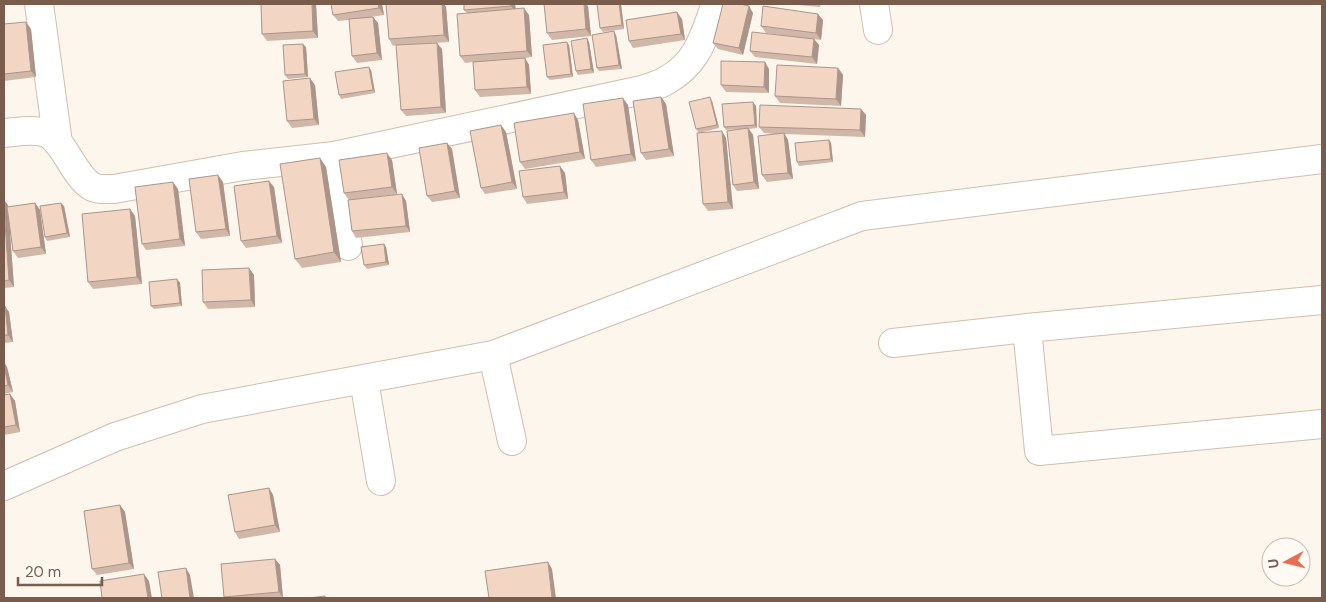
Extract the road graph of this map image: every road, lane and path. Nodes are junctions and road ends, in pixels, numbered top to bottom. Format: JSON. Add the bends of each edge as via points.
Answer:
{"nodes":[{"id":1,"x":40,"y":4,"type":"edge"},
{"id":2,"x":716,"y":4,"type":"edge"},
{"id":3,"x":4,"y":133,"type":"edge"},
{"id":4,"x":58,"y":143,"type":"junction"},
{"id":5,"x":334,"y":156,"type":"junction"},
{"id":6,"x":1322,"y":159,"type":"edge"},
{"id":7,"x":348,"y":246,"type":"dead end"},
{"id":8,"x":1322,"y":300,"type":"edge"},
{"id":9,"x":1027,"y":328,"type":"junction"},
{"id":10,"x":893,"y":343,"type":"dead end"},
{"id":11,"x":493,"y":356,"type":"junction"},
{"id":12,"x":364,"y":380,"type":"junction"},
{"id":13,"x":1322,"y":424,"type":"edge"},
{"id":14,"x":512,"y":441,"type":"dead end"},
{"id":15,"x":381,"y":481,"type":"dead end"},
{"id":16,"x":4,"y":486,"type":"edge"}],
"edges":[{"from":1,"to":4,"type":"street"},
{"from":2,"to":5,"type":"street","via":[[697,53],[667,80],[650,87]]},
{"from":3,"to":4,"type":"street","via":[[43,132]]},
{"from":4,"to":5,"type":"street","via":[[93,187],[114,189],[243,166]]},
{"from":5,"to":7,"type":"street"},
{"from":6,"to":11,"type":"street","via":[[862,216]]},
{"from":8,"to":9,"type":"street"},
{"from":9,"to":10,"type":"street"},
{"from":9,"to":13,"type":"street","via":[[1039,451]]},
{"from":11,"to":12,"type":"street"},
{"from":11,"to":14,"type":"street"},
{"from":12,"to":15,"type":"street"},
{"from":12,"to":16,"type":"street","via":[[202,409],[116,437]]}]}
